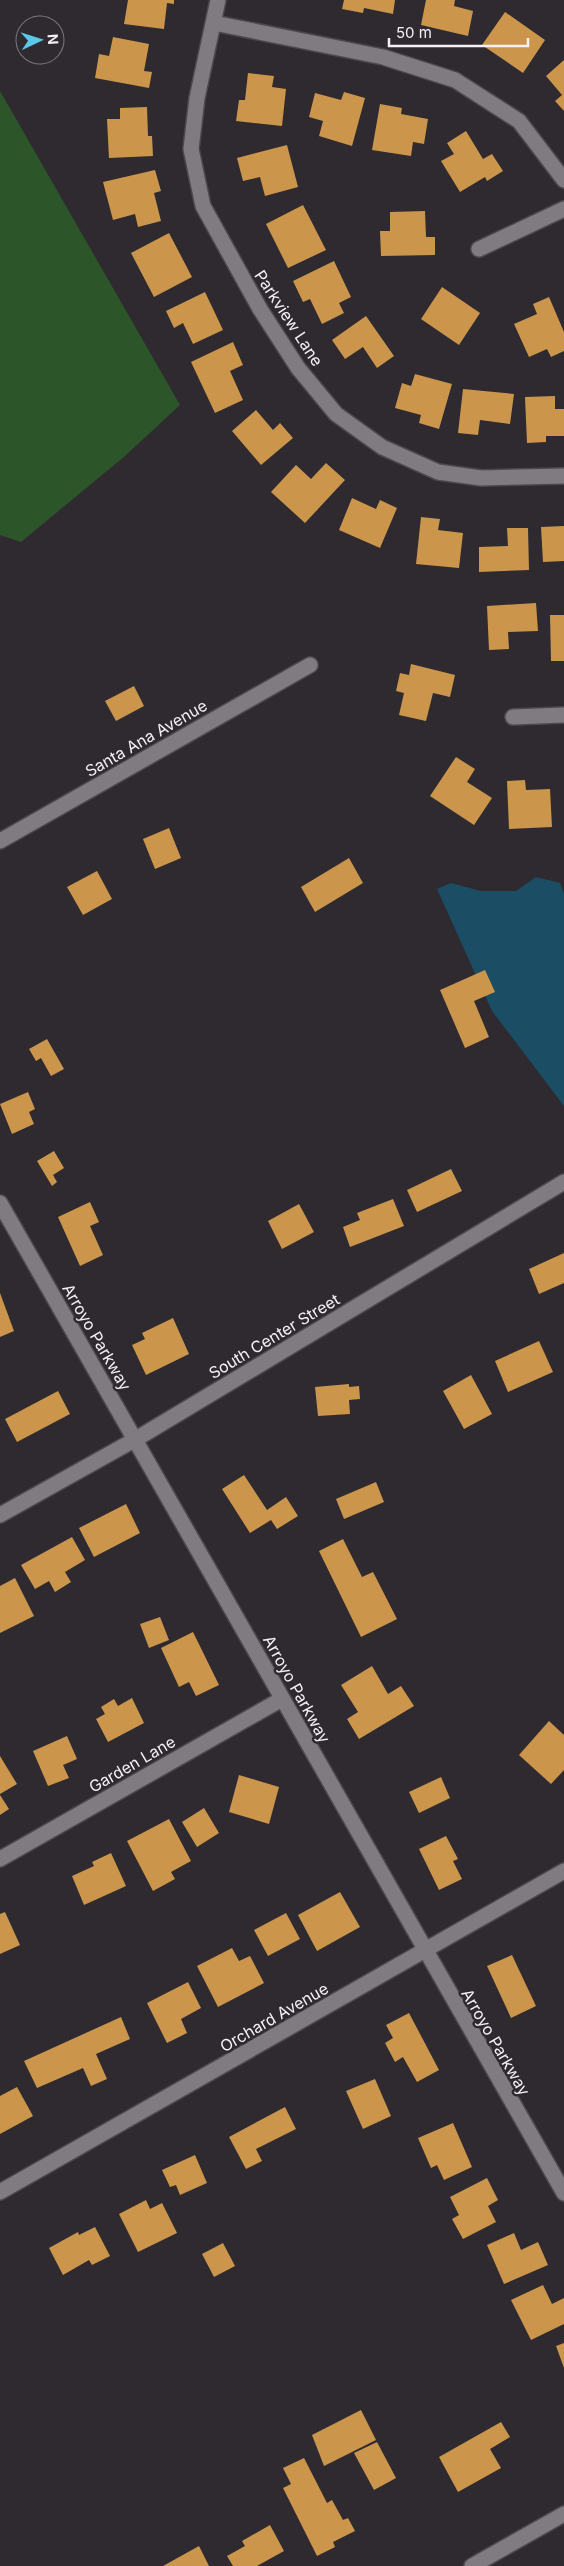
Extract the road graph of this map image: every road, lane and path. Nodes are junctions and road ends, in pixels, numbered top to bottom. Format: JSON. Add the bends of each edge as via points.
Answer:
{"nodes":[{"id":1,"x":218,"y":0,"type":"edge"},
{"id":2,"x":214,"y":23,"type":"junction"},
{"id":3,"x":564,"y":180,"type":"edge"},
{"id":4,"x":564,"y":209,"type":"edge"},
{"id":5,"x":479,"y":249,"type":"dead end"},
{"id":6,"x":564,"y":476,"type":"edge"},
{"id":7,"x":310,"y":665,"type":"dead end"},
{"id":8,"x":564,"y":715,"type":"edge"},
{"id":9,"x":513,"y":716,"type":"dead end"},
{"id":10,"x":0,"y":841,"type":"edge"},
{"id":11,"x":564,"y":1182,"type":"edge"},
{"id":12,"x":0,"y":1203,"type":"edge"},
{"id":13,"x":136,"y":1439,"type":"junction"},
{"id":14,"x":0,"y":1515,"type":"edge"},
{"id":15,"x":282,"y":1699,"type":"junction"},
{"id":16,"x":0,"y":1859,"type":"edge"},
{"id":17,"x":564,"y":1871,"type":"edge"},
{"id":18,"x":424,"y":1952,"type":"junction"},
{"id":19,"x":0,"y":2192,"type":"edge"},
{"id":20,"x":564,"y":2193,"type":"edge"},
{"id":21,"x":564,"y":2514,"type":"edge"},
{"id":22,"x":472,"y":2566,"type":"edge"}],
"edges":[{"from":1,"to":2,"type":"street","name":"Parkview Lane"},
{"from":2,"to":3,"type":"street","via":[[383,57],[455,80],[518,121]]},
{"from":2,"to":6,"type":"street","name":"Parkview Lane","via":[[198,98],[192,149],[203,206],[260,309],[298,368],[336,414],[382,447],[438,472],[481,478]]},
{"from":4,"to":5,"type":"street"},
{"from":7,"to":10,"type":"street","name":"Santa Ana Avenue"},
{"from":8,"to":9,"type":"street"},
{"from":11,"to":13,"type":"street","name":"South Center Street"},
{"from":12,"to":13,"type":"street","name":"Arroyo Parkway"},
{"from":13,"to":14,"type":"street","name":"South Center Street"},
{"from":13,"to":15,"type":"street","name":"Arroyo Parkway"},
{"from":15,"to":16,"type":"street","name":"Garden Lane"},
{"from":15,"to":18,"type":"street","name":"Arroyo Parkway"},
{"from":17,"to":18,"type":"street","name":"Orchard Avenue"},
{"from":18,"to":19,"type":"street","name":"Orchard Avenue"},
{"from":18,"to":20,"type":"street","name":"Arroyo Parkway"},
{"from":21,"to":22,"type":"street"}]}
